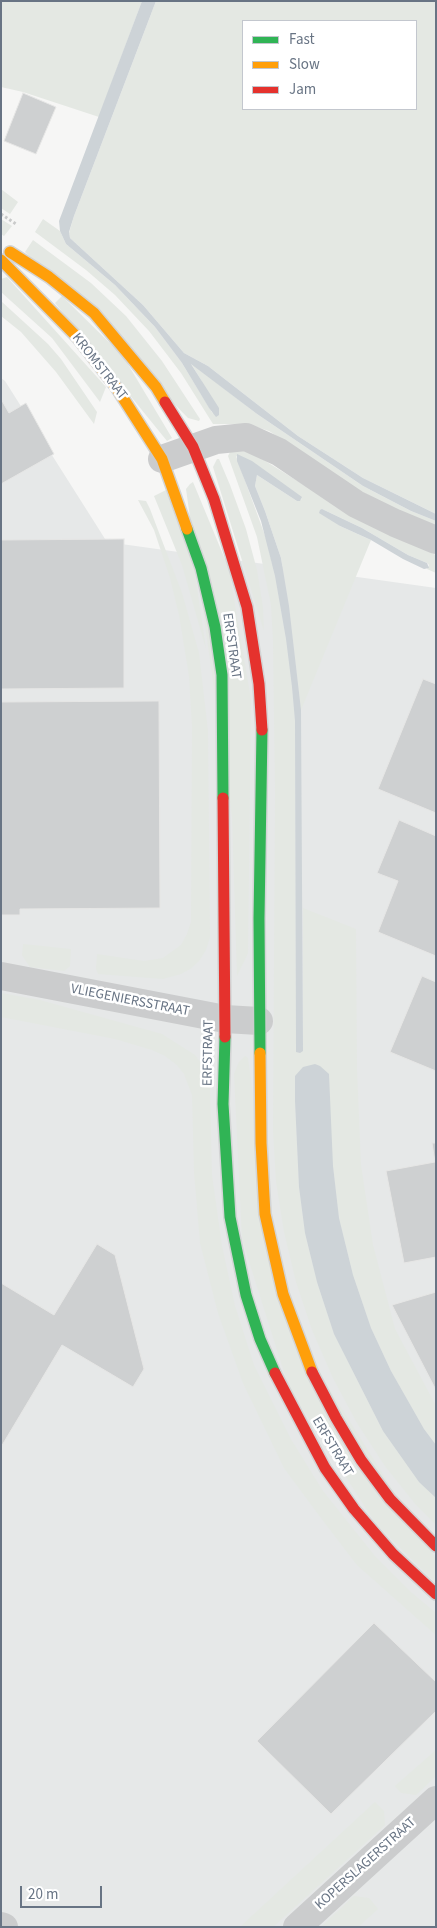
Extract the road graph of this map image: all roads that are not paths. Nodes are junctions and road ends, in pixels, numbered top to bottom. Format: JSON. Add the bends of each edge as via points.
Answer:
{"nodes":[{"id":1,"x":1,"y":246,"type":"edge"},
{"id":2,"x":1,"y":260,"type":"edge"},
{"id":3,"x":193,"y":447,"type":"junction"},
{"id":4,"x":162,"y":459,"type":"junction"},
{"id":5,"x":436,"y":540,"type":"edge"},
{"id":6,"x":1,"y":976,"type":"edge"},
{"id":7,"x":224,"y":1019,"type":"junction"},
{"id":8,"x":259,"y":1021,"type":"junction"},
{"id":9,"x":436,"y":1546,"type":"edge"},
{"id":10,"x":436,"y":1594,"type":"edge"},
{"id":11,"x":436,"y":1800,"type":"edge"},
{"id":12,"x":296,"y":1927,"type":"edge"}],
"edges":[{"from":1,"to":3,"type":"street","via":[[49,277],[94,313],[156,387]]},
{"from":2,"to":4,"type":"street","name":"KROMSTRAAT","via":[[77,337],[116,387]]},
{"from":3,"to":4,"type":"street"},
{"from":3,"to":5,"type":"street","via":[[216,440],[246,437],[279,452],[356,504]]},
{"from":3,"to":8,"type":"street","name":"ERFSTRAAT","via":[[214,499],[247,607],[259,684],[262,721]]},
{"from":4,"to":7,"type":"street","name":"ERFSTRAAT","via":[[201,568],[222,675]]},
{"from":6,"to":7,"type":"street","name":"VLIEGENIERSSTRAAT"},
{"from":7,"to":8,"type":"street","name":"VLIEGENIERSSTRAAT"},
{"from":7,"to":10,"type":"street","name":"ERFSTRAAT","via":[[223,1104],[230,1218],[246,1294],[260,1339],[301,1425],[340,1489],[392,1554]]},
{"from":8,"to":9,"type":"street","name":"ERFSTRAAT","via":[[265,1214],[289,1309],[313,1374],[361,1460],[390,1499]]},
{"from":11,"to":12,"type":"street","name":"KOPERSLAGERSTRAAT"}]}
